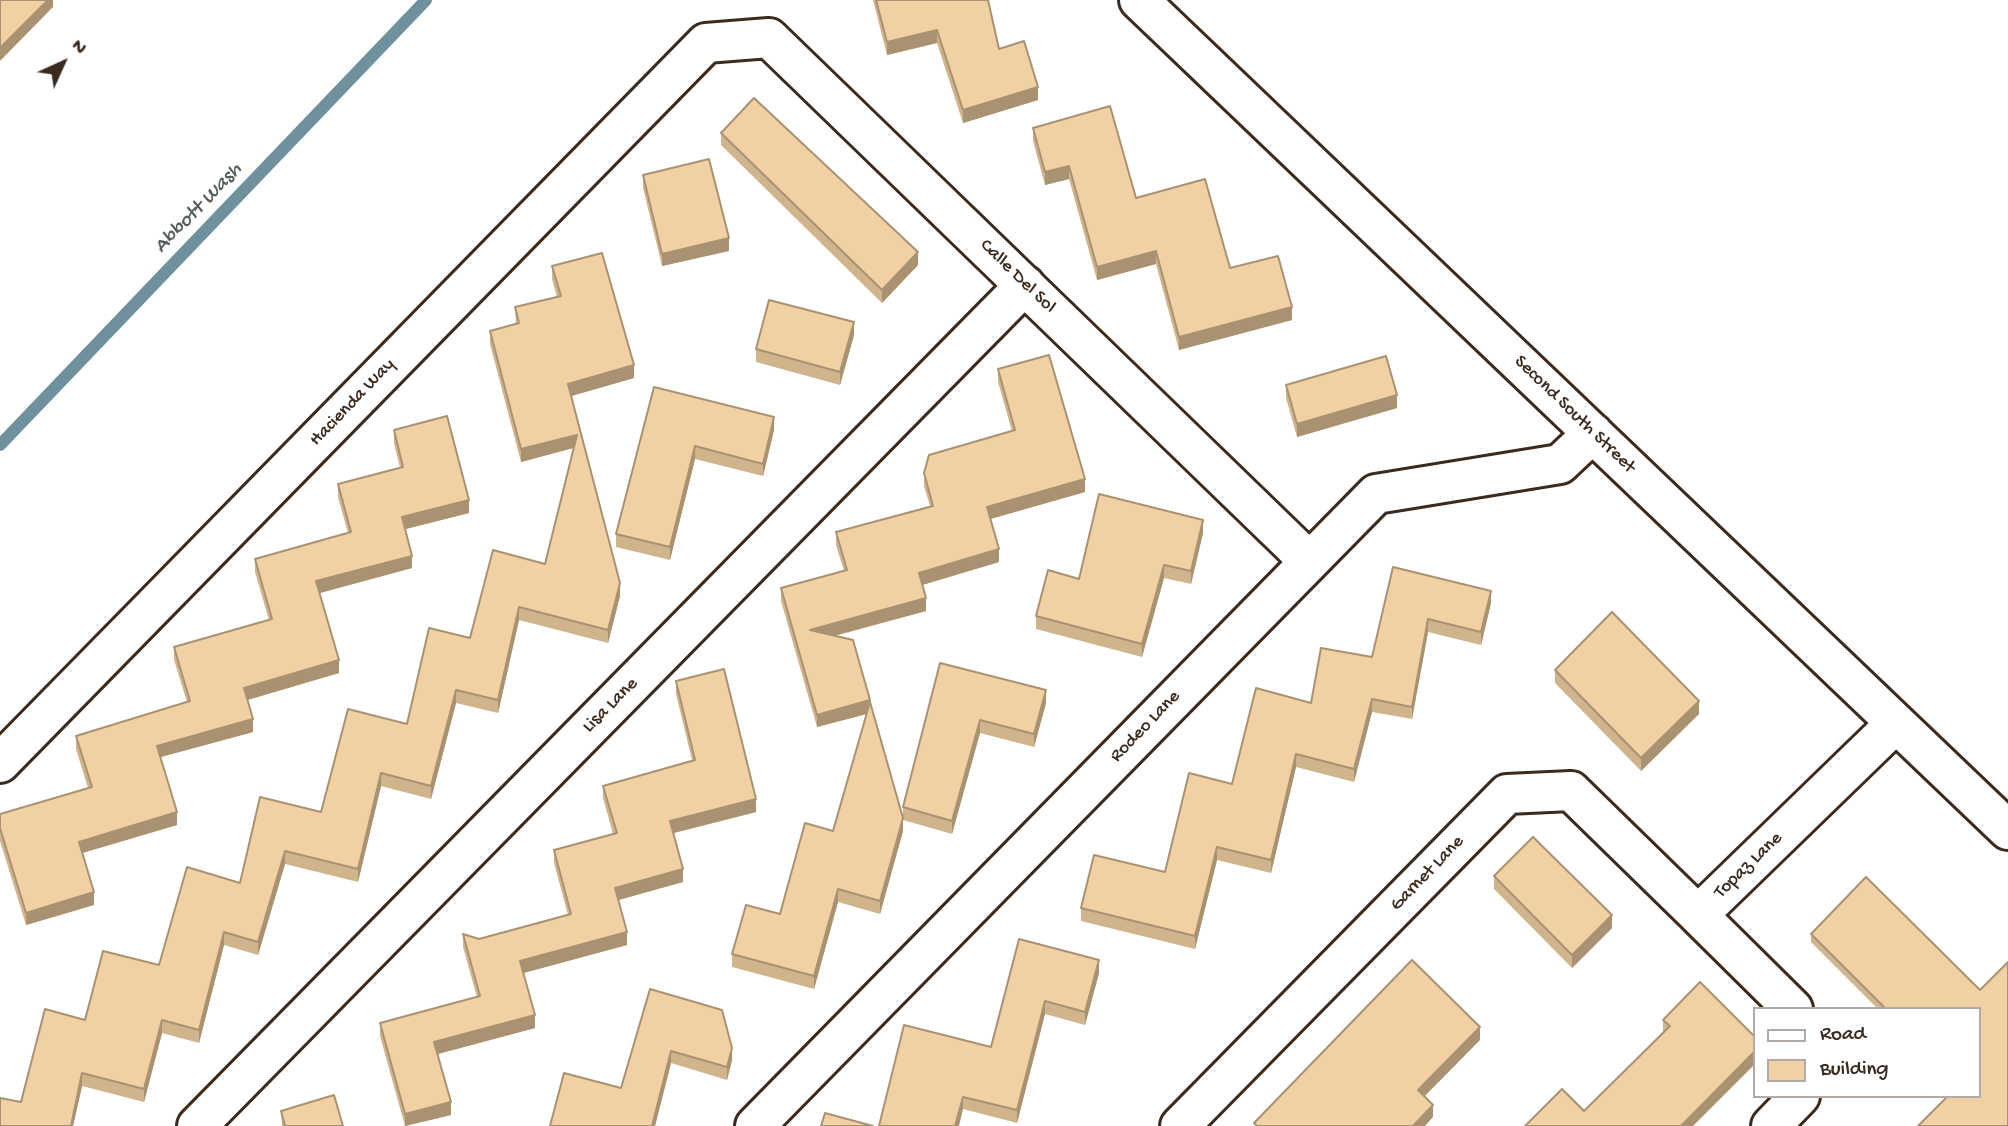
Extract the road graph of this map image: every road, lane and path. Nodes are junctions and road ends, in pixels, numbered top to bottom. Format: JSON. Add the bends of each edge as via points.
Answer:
{"nodes":[{"id":1,"x":1139,"y":0,"type":"edge"},
{"id":2,"x":706,"y":43,"type":"joint"},
{"id":3,"x":1025,"y":285,"type":"junction"},
{"id":4,"x":1593,"y":433,"type":"junction"},
{"id":5,"x":1309,"y":561,"type":"junction"},
{"id":6,"x":1896,"y":723,"type":"junction"},
{"id":7,"x":0,"y":763,"type":"edge"},
{"id":8,"x":2008,"y":830,"type":"edge"},
{"id":9,"x":1698,"y":915,"type":"junction"},
{"id":10,"x":1791,"y":1007,"type":"edge"},
{"id":11,"x":1798,"y":1098,"type":"edge"},
{"id":12,"x":197,"y":1126,"type":"edge"},
{"id":13,"x":755,"y":1126,"type":"edge"},
{"id":14,"x":1180,"y":1126,"type":"edge"},
{"id":15,"x":1771,"y":1126,"type":"edge"}],
"edges":[{"from":1,"to":4,"type":"street","name":"Second South Street"},
{"from":2,"to":3,"type":"street","name":"Calle Del Sol","via":[[769,37]]},
{"from":2,"to":7,"type":"street","name":"Hacienda Way"},
{"from":3,"to":5,"type":"street","name":"Calle Del Sol"},
{"from":3,"to":12,"type":"street","name":"Lisa Lane"},
{"from":4,"to":5,"type":"street","name":"Rodeo Lane","via":[[1560,464],[1376,494]]},
{"from":4,"to":6,"type":"street","name":"Second South Street"},
{"from":5,"to":13,"type":"street","name":"Rodeo Lane"},
{"from":6,"to":8,"type":"street","name":"Second South Street"},
{"from":6,"to":9,"type":"street","name":"Topaz Lane"},
{"from":9,"to":10,"type":"street","name":"Topaz Lane"},
{"from":9,"to":14,"type":"street","name":"Garnet Lane","via":[[1571,791],[1507,794]]},
{"from":11,"to":15,"type":"street"}]}
